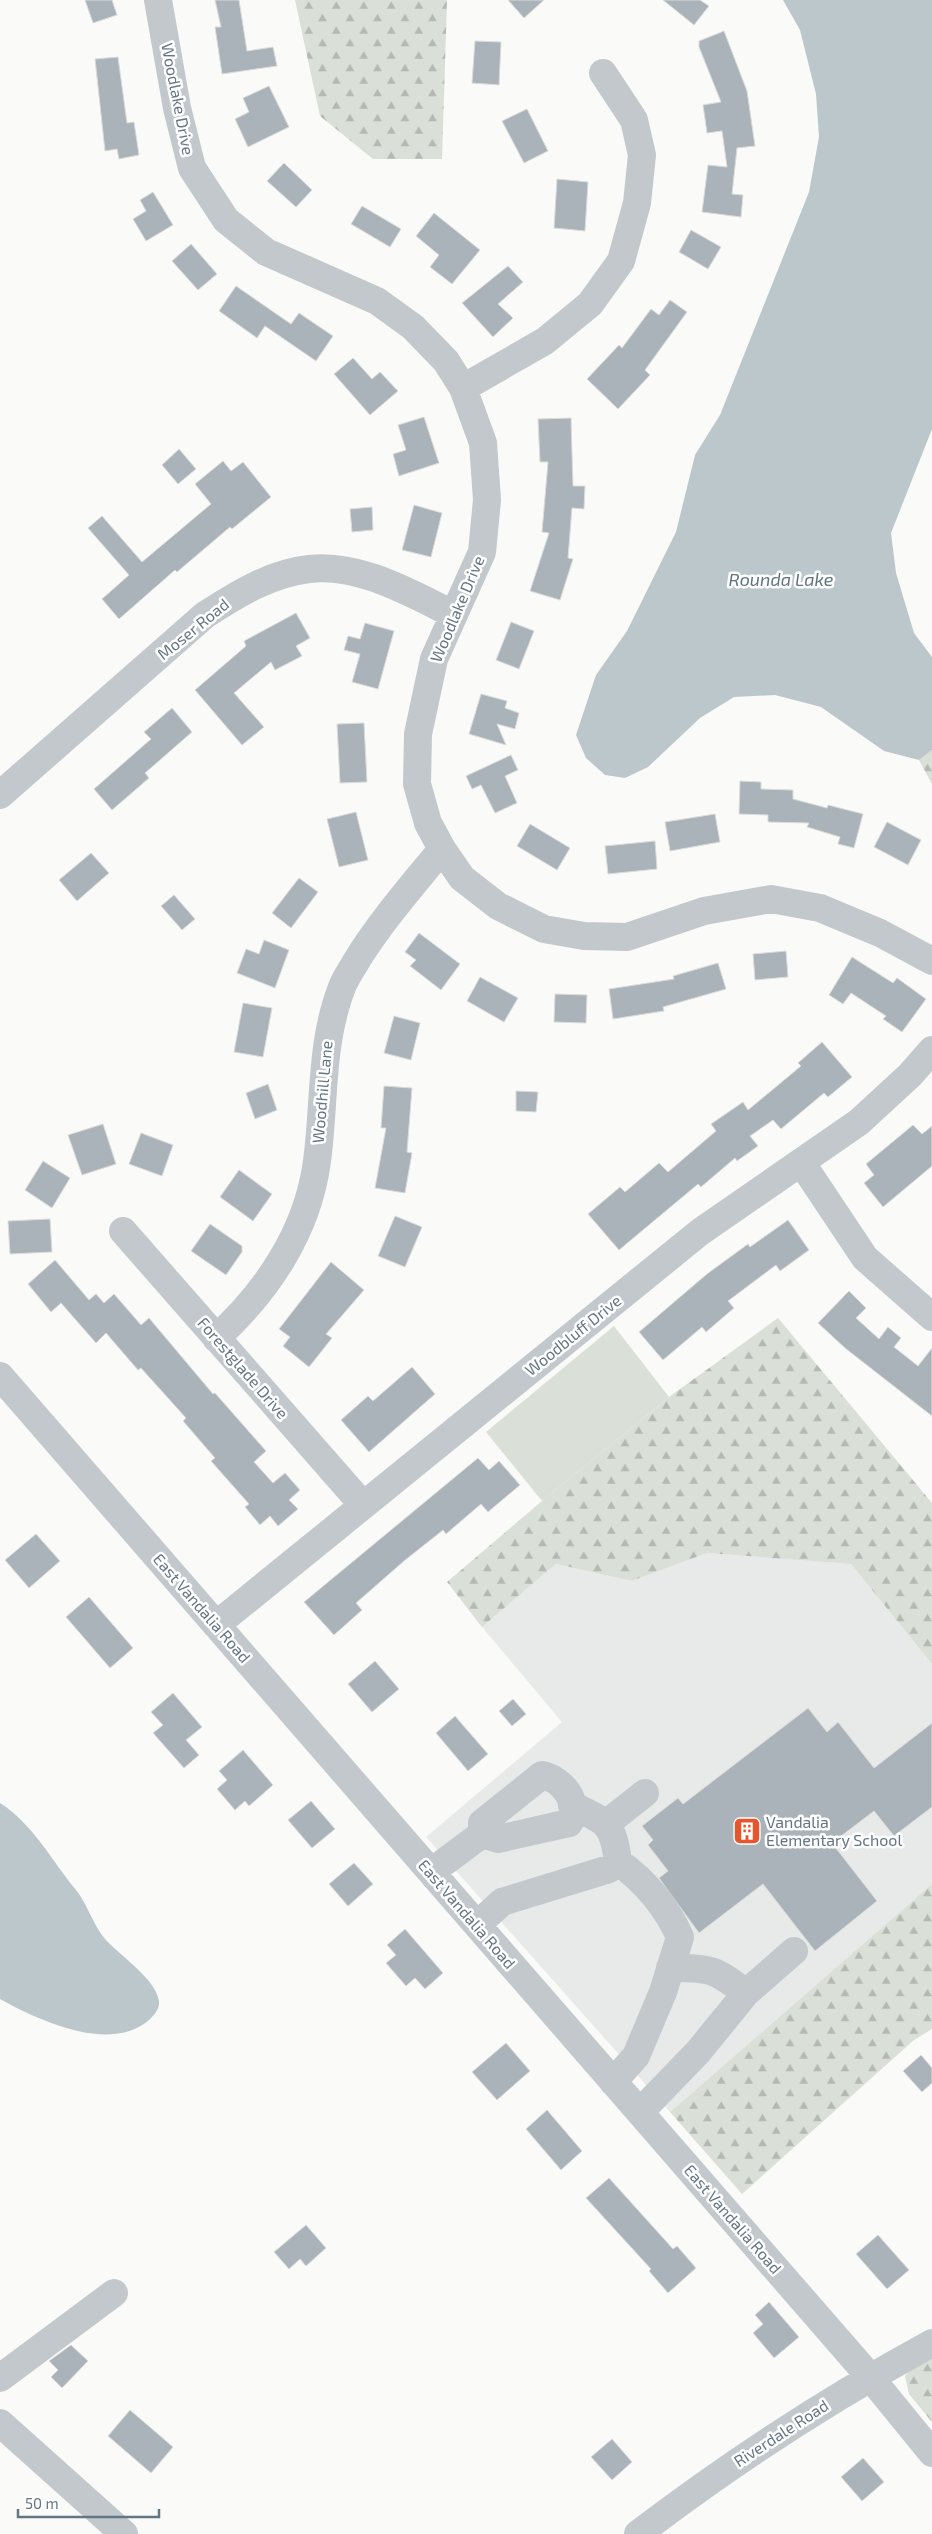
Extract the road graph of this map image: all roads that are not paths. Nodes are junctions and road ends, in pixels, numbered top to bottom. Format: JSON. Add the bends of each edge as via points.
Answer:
{"nodes":[{"id":1,"x":158,"y":0,"type":"edge"},
{"id":2,"x":603,"y":73,"type":"dead end"},
{"id":3,"x":462,"y":388,"type":"junction"},
{"id":4,"x":453,"y":614,"type":"junction"},
{"id":5,"x":0,"y":795,"type":"edge"},
{"id":6,"x":442,"y":849,"type":"junction"},
{"id":7,"x":932,"y":961,"type":"edge"},
{"id":8,"x":932,"y":1050,"type":"edge"},
{"id":9,"x":801,"y":1162,"type":"junction"},
{"id":10,"x":123,"y":1231,"type":"dead end"},
{"id":11,"x":932,"y":1317,"type":"edge"},
{"id":12,"x":216,"y":1338,"type":"junction"},
{"id":13,"x":0,"y":1376,"type":"edge"},
{"id":14,"x":363,"y":1505,"type":"junction"},
{"id":15,"x":216,"y":1624,"type":"junction"},
{"id":16,"x":645,"y":1793,"type":"dead end"},
{"id":17,"x":572,"y":1805,"type":"junction"},
{"id":18,"x":607,"y":1823,"type":"junction"},
{"id":19,"x":482,"y":1834,"type":"junction"},
{"id":20,"x":618,"y":1862,"type":"junction"},
{"id":21,"x":431,"y":1872,"type":"junction"},
{"id":22,"x":477,"y":1925,"type":"junction"},
{"id":23,"x":794,"y":1951,"type":"dead end"},
{"id":24,"x":670,"y":1968,"type":"junction"},
{"id":25,"x":746,"y":1993,"type":"junction"},
{"id":26,"x":613,"y":2082,"type":"junction"},
{"id":27,"x":640,"y":2112,"type":"junction"},
{"id":28,"x":114,"y":2293,"type":"dead end"},
{"id":29,"x":932,"y":2343,"type":"edge"},
{"id":30,"x":870,"y":2377,"type":"junction"},
{"id":31,"x":0,"y":2378,"type":"edge"},
{"id":32,"x":0,"y":2423,"type":"edge"},
{"id":33,"x":932,"y":2453,"type":"edge"},
{"id":34,"x":124,"y":2534,"type":"edge"},
{"id":35,"x":638,"y":2534,"type":"edge"}],
"edges":[{"from":1,"to":3,"type":"street","name":"Woodlake Drive","via":[[176,108],[192,168],[226,220],[266,252],[376,301],[413,327],[446,361]]},
{"from":2,"to":3,"type":"street","via":[[634,120],[642,155],[637,203],[621,261],[590,304],[545,340]]},
{"from":3,"to":4,"type":"street","name":"Woodlake Drive","via":[[483,444],[487,500],[482,552]]},
{"from":4,"to":5,"type":"street","name":"Moser Road","via":[[394,585],[346,571],[309,569],[266,581],[236,595],[205,616]]},
{"from":4,"to":6,"type":"street","name":"Woodlake Drive","via":[[434,659],[418,734],[417,784],[428,823]]},
{"from":6,"to":7,"type":"street","name":"Woodlake Drive","via":[[462,878],[498,906],[544,929],[584,936],[627,937],[704,911],[771,899],[820,908],[880,933]]},
{"from":6,"to":12,"type":"street","name":"Woodhill Lane","via":[[371,937],[342,985],[327,1032],[317,1163],[304,1216],[275,1272],[242,1315]]},
{"from":8,"to":9,"type":"street","name":"Woodbluff Drive","via":[[910,1076],[858,1122]]},
{"from":9,"to":11,"type":"street","via":[[865,1258]]},
{"from":9,"to":14,"type":"street","name":"Woodbluff Drive","via":[[700,1232]]},
{"from":10,"to":12,"type":"street","name":"Forestglade Drive"},
{"from":12,"to":14,"type":"street","name":"Forestglade Drive"},
{"from":13,"to":15,"type":"street","name":"East Vandalia Road"},
{"from":14,"to":15,"type":"street","name":"Woodbluff Drive"},
{"from":15,"to":21,"type":"street","name":"East Vandalia Road"},
{"from":16,"to":18,"type":"street"},
{"from":17,"to":18,"type":"street"},
{"from":17,"to":19,"type":"street","via":[[570,1823],[498,1839]]},
{"from":17,"to":19,"type":"street","via":[[561,1784],[542,1775],[482,1823]]},
{"from":18,"to":20,"type":"street","via":[[615,1841]]},
{"from":19,"to":21,"type":"street"},
{"from":20,"to":22,"type":"street","via":[[609,1868],[502,1902]]},
{"from":20,"to":24,"type":"street","via":[[639,1877],[674,1923],[680,1937]]},
{"from":21,"to":22,"type":"street","name":"East Vandalia Road"},
{"from":22,"to":26,"type":"street","name":"East Vandalia Road"},
{"from":23,"to":25,"type":"street"},
{"from":24,"to":25,"type":"street","via":[[708,1968]]},
{"from":24,"to":26,"type":"street","via":[[636,2056]]},
{"from":25,"to":27,"type":"street","via":[[698,2052]]},
{"from":26,"to":27,"type":"street","name":"East Vandalia Road"},
{"from":27,"to":30,"type":"street","name":"East Vandalia Road"},
{"from":28,"to":31,"type":"street"},
{"from":29,"to":30,"type":"street","name":"Riverdale Road"},
{"from":30,"to":33,"type":"street","name":"East Vandalia Road"},
{"from":30,"to":35,"type":"street","name":"Riverdale Road","via":[[704,2483]]},
{"from":32,"to":34,"type":"street"}]}
